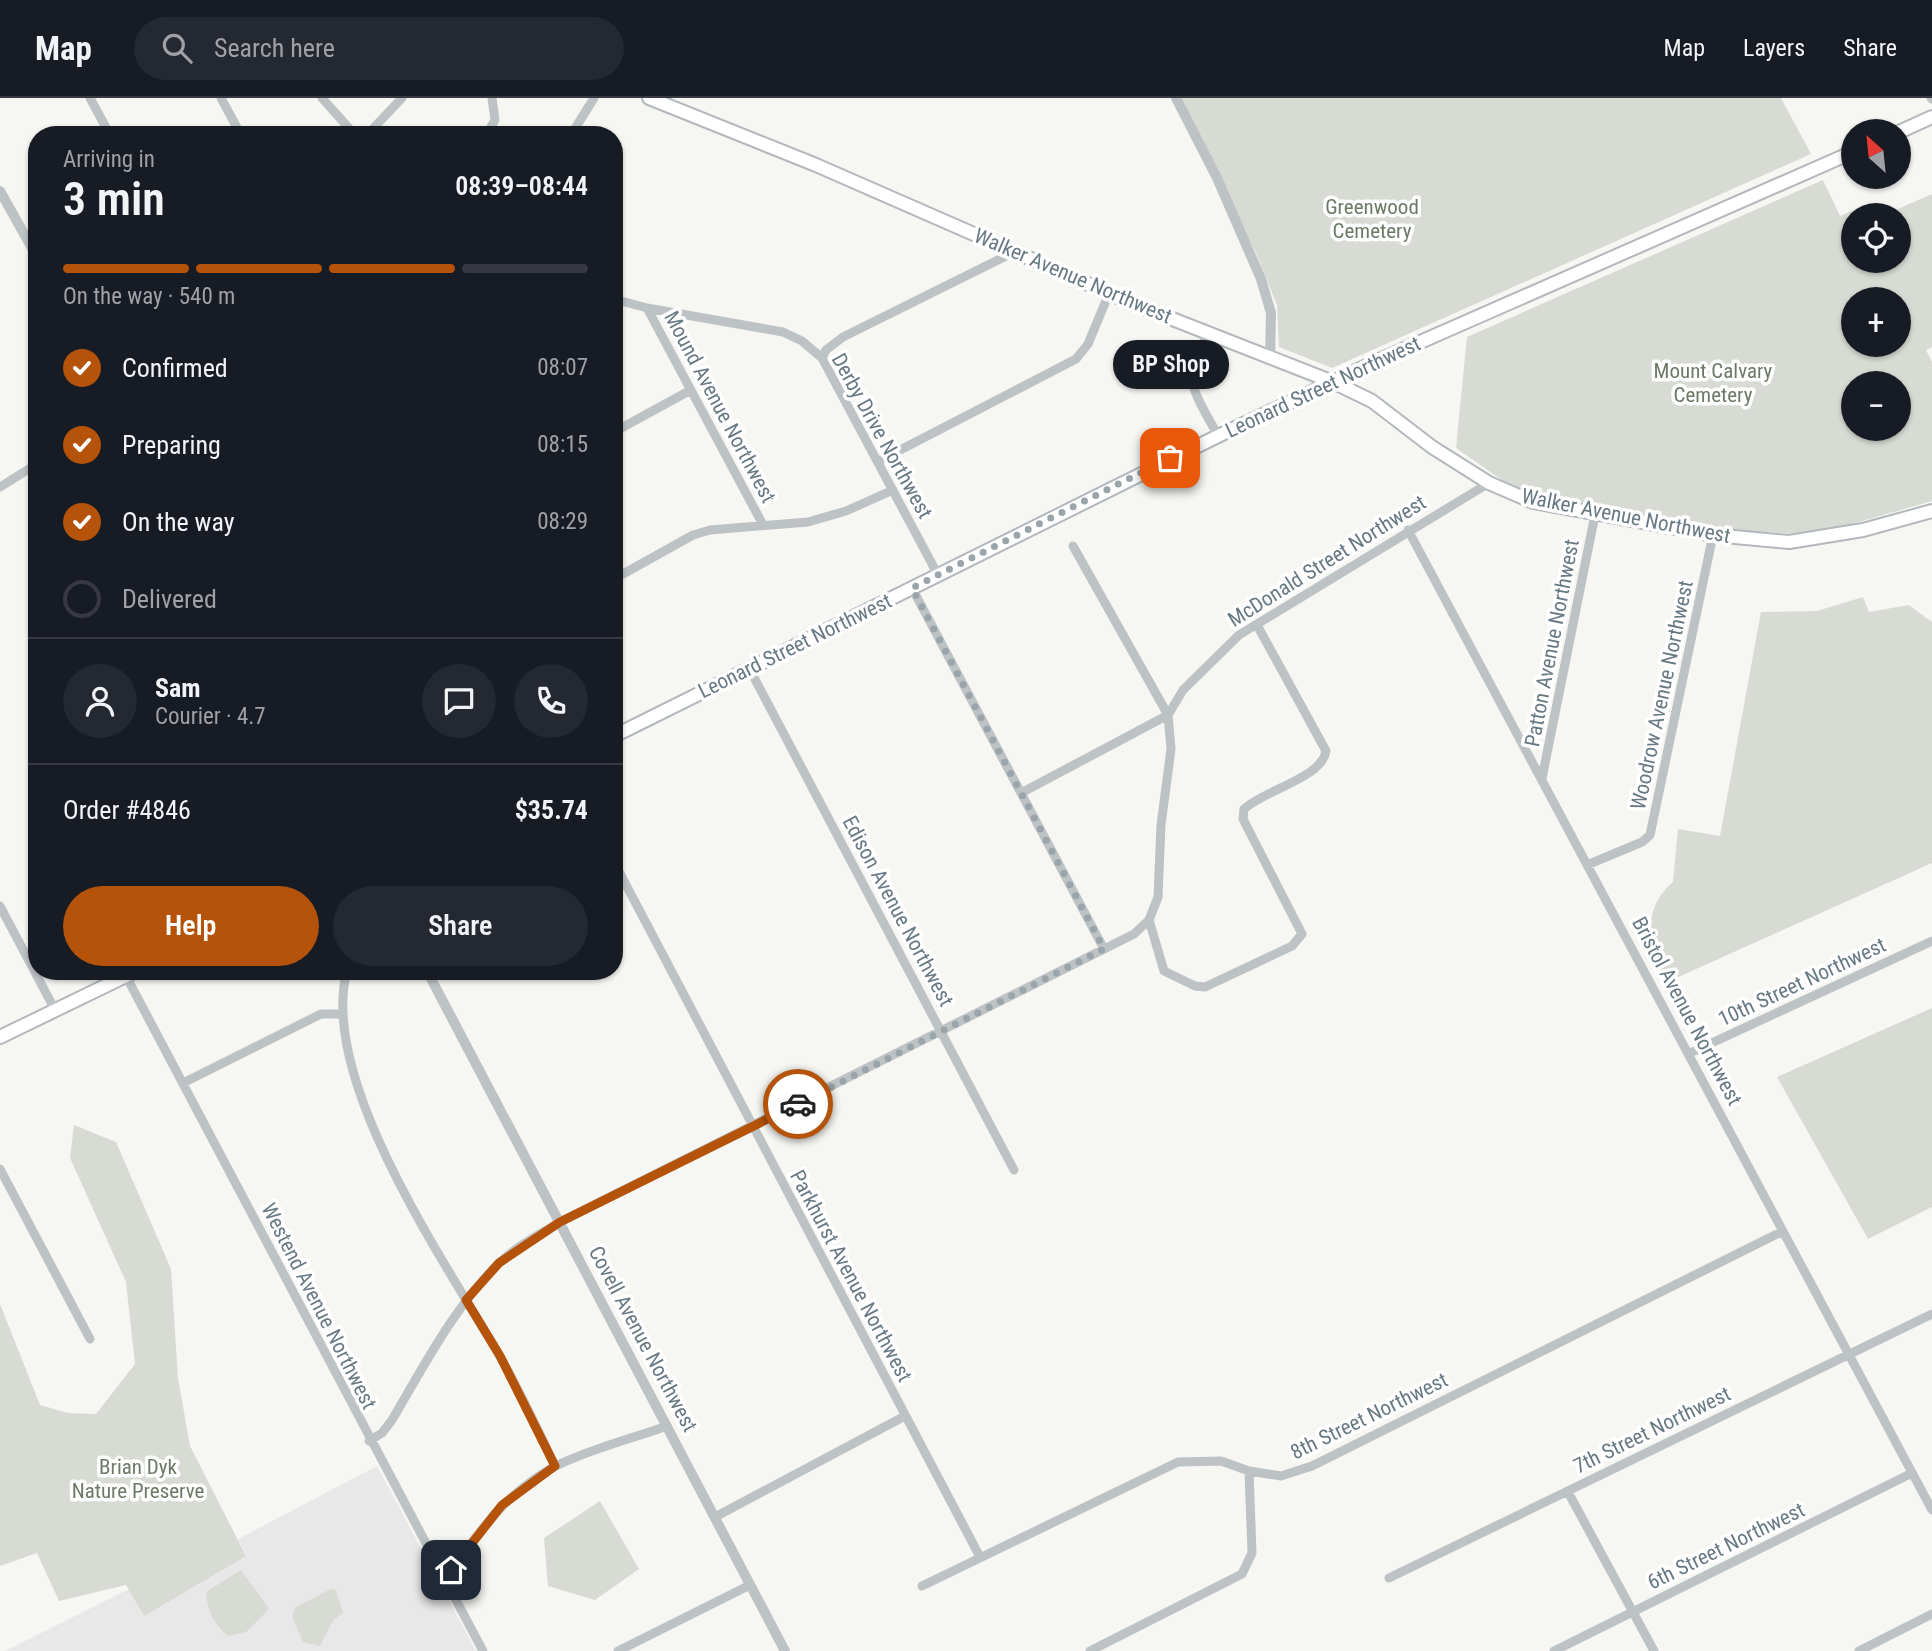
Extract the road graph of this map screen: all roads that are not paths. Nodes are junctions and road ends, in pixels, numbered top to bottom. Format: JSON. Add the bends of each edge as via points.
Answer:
{"nodes":[{"id":1,"x":90,"y":98,"type":"edge"},
{"id":2,"x":221,"y":98,"type":"edge"},
{"id":3,"x":322,"y":98,"type":"edge"},
{"id":4,"x":402,"y":98,"type":"edge"},
{"id":5,"x":492,"y":98,"type":"edge"},
{"id":6,"x":594,"y":98,"type":"edge"},
{"id":7,"x":649,"y":98,"type":"edge"},
{"id":8,"x":1176,"y":98,"type":"edge"},
{"id":9,"x":1932,"y":117,"type":"edge"},
{"id":10,"x":105,"y":126,"type":"edge"},
{"id":11,"x":236,"y":126,"type":"edge"},
{"id":12,"x":347,"y":126,"type":"edge"},
{"id":13,"x":376,"y":126,"type":"edge"},
{"id":14,"x":491,"y":126,"type":"edge"},
{"id":15,"x":577,"y":126,"type":"edge"},
{"id":16,"x":1911,"y":127,"type":"edge"},
{"id":17,"x":1841,"y":157,"type":"edge"},
{"id":18,"x":0,"y":191,"type":"edge"},
{"id":19,"x":28,"y":241,"type":"edge"},
{"id":20,"x":1016,"y":251,"type":"junction"},
{"id":21,"x":1110,"y":292,"type":"junction"},
{"id":22,"x":623,"y":301,"type":"edge"},
{"id":23,"x":647,"y":308,"type":"junction"},
{"id":24,"x":1209,"y":334,"type":"junction"},
{"id":25,"x":821,"y":358,"type":"junction"},
{"id":26,"x":1270,"y":359,"type":"junction"},
{"id":27,"x":1333,"y":382,"type":"junction"},
{"id":28,"x":689,"y":391,"type":"junction"},
{"id":29,"x":623,"y":427,"type":"edge"},
{"id":30,"x":1218,"y":436,"type":"junction"},
{"id":31,"x":879,"y":461,"type":"junction"},
{"id":32,"x":28,"y":470,"type":"edge"},
{"id":33,"x":1489,"y":483,"type":"junction"},
{"id":34,"x":0,"y":487,"type":"edge"},
{"id":35,"x":893,"y":490,"type":"junction"},
{"id":36,"x":1932,"y":510,"type":"edge"},
{"id":37,"x":1595,"y":514,"type":"junction"},
{"id":38,"x":762,"y":523,"type":"junction"},
{"id":39,"x":1408,"y":530,"type":"junction"},
{"id":40,"x":1713,"y":535,"type":"junction"},
{"id":41,"x":1073,"y":546,"type":"dead end"},
{"id":42,"x":623,"y":574,"type":"edge"},
{"id":43,"x":938,"y":575,"type":"junction"},
{"id":44,"x":912,"y":588,"type":"junction"},
{"id":45,"x":1257,"y":625,"type":"junction"},
{"id":46,"x":750,"y":668,"type":"junction"},
{"id":47,"x":1168,"y":715,"type":"junction"},
{"id":48,"x":623,"y":732,"type":"edge"},
{"id":49,"x":1542,"y":778,"type":"junction"},
{"id":50,"x":1021,"y":793,"type":"junction"},
{"id":51,"x":1587,"y":865,"type":"junction"},
{"id":52,"x":623,"y":879,"type":"edge"},
{"id":53,"x":0,"y":906,"type":"edge"},
{"id":54,"x":1149,"y":920,"type":"junction"},
{"id":55,"x":1932,"y":941,"type":"edge"},
{"id":56,"x":1104,"y":949,"type":"junction"},
{"id":57,"x":28,"y":959,"type":"edge"},
{"id":58,"x":39,"y":980,"type":"edge"},
{"id":59,"x":118,"y":980,"type":"edge"},
{"id":60,"x":134,"y":980,"type":"edge"},
{"id":61,"x":346,"y":980,"type":"edge"},
{"id":62,"x":432,"y":980,"type":"edge"},
{"id":63,"x":55,"y":1010,"type":"junction"},
{"id":64,"x":342,"y":1014,"type":"junction"},
{"id":65,"x":942,"y":1033,"type":"junction"},
{"id":66,"x":0,"y":1037,"type":"edge"},
{"id":67,"x":1688,"y":1054,"type":"junction"},
{"id":68,"x":183,"y":1083,"type":"junction"},
{"id":69,"x":753,"y":1126,"type":"junction"},
{"id":70,"x":0,"y":1169,"type":"edge"},
{"id":71,"x":1014,"y":1170,"type":"dead end"},
{"id":72,"x":560,"y":1222,"type":"junction"},
{"id":73,"x":1783,"y":1231,"type":"junction"},
{"id":74,"x":466,"y":1300,"type":"junction"},
{"id":75,"x":1932,"y":1314,"type":"edge"},
{"id":76,"x":90,"y":1339,"type":"dead end"},
{"id":77,"x":1848,"y":1353,"type":"junction"},
{"id":78,"x":905,"y":1416,"type":"junction"},
{"id":79,"x":667,"y":1426,"type":"junction"},
{"id":80,"x":369,"y":1441,"type":"junction"},
{"id":81,"x":555,"y":1466,"type":"junction"},
{"id":82,"x":1249,"y":1471,"type":"junction"},
{"id":83,"x":1912,"y":1473,"type":"junction"},
{"id":84,"x":1568,"y":1492,"type":"junction"},
{"id":85,"x":1932,"y":1510,"type":"edge"},
{"id":86,"x":715,"y":1517,"type":"junction"},
{"id":87,"x":980,"y":1558,"type":"junction"},
{"id":88,"x":1389,"y":1578,"type":"dead end"},
{"id":89,"x":445,"y":1580,"type":"junction"},
{"id":90,"x":750,"y":1585,"type":"junction"},
{"id":91,"x":922,"y":1586,"type":"dead end"},
{"id":92,"x":1633,"y":1611,"type":"junction"},
{"id":93,"x":1932,"y":1614,"type":"edge"},
{"id":94,"x":483,"y":1651,"type":"edge"},
{"id":95,"x":618,"y":1651,"type":"edge"},
{"id":96,"x":785,"y":1651,"type":"edge"},
{"id":97,"x":1090,"y":1651,"type":"edge"},
{"id":98,"x":1554,"y":1651,"type":"edge"},
{"id":99,"x":1654,"y":1651,"type":"edge"},
{"id":100,"x":1859,"y":1651,"type":"edge"}],
"edges":[{"from":1,"to":10,"type":"street"},
{"from":2,"to":11,"type":"street"},
{"from":3,"to":12,"type":"street"},
{"from":4,"to":13,"type":"street"},
{"from":5,"to":14,"type":"street"},
{"from":6,"to":15,"type":"street"},
{"from":7,"to":20,"type":"main road","name":"Walker Avenue Northwest"},
{"from":8,"to":26,"type":"street","via":[[1261,279],[1271,313]]},
{"from":9,"to":16,"type":"main road"},
{"from":17,"to":27,"type":"main road","name":"Leonard Street Northwest"},
{"from":18,"to":19,"type":"street"},
{"from":20,"to":21,"type":"main road","name":"Walker Avenue Northwest"},
{"from":20,"to":25,"type":"street","via":[[844,337]]},
{"from":21,"to":24,"type":"main road","name":"Walker Avenue Northwest"},
{"from":21,"to":31,"type":"street","via":[[1088,344],[1076,359]]},
{"from":22,"to":23,"type":"street","name":"Derby Drive Northwest"},
{"from":23,"to":25,"type":"street","name":"Derby Drive Northwest","via":[[783,332]]},
{"from":23,"to":28,"type":"street","name":"Mound Avenue Northwest"},
{"from":24,"to":26,"type":"main road","name":"Walker Avenue Northwest"},
{"from":24,"to":30,"type":"street","via":[[1191,373]]},
{"from":25,"to":31,"type":"street","name":"Derby Drive Northwest"},
{"from":26,"to":27,"type":"main road","name":"Walker Avenue Northwest"},
{"from":27,"to":30,"type":"main road","name":"Leonard Street Northwest"},
{"from":27,"to":33,"type":"main road","name":"Walker Avenue Northwest","via":[[1372,401]]},
{"from":28,"to":29,"type":"street"},
{"from":28,"to":38,"type":"street","name":"Mound Avenue Northwest"},
{"from":30,"to":43,"type":"main road","name":"Leonard Street Northwest"},
{"from":31,"to":35,"type":"street","name":"Derby Drive Northwest"},
{"from":32,"to":34,"type":"street"},
{"from":33,"to":37,"type":"main road","name":"Walker Avenue Northwest","via":[[1534,502]]},
{"from":33,"to":39,"type":"street","name":"McDonald Street Northwest"},
{"from":35,"to":38,"type":"street","via":[[808,522]]},
{"from":35,"to":43,"type":"street","name":"Derby Drive Northwest"},
{"from":36,"to":40,"type":"main road","name":"Walker Avenue Northwest","via":[[1805,541]]},
{"from":37,"to":40,"type":"main road","name":"Walker Avenue Northwest"},
{"from":37,"to":49,"type":"street","name":"Patton Avenue Northwest"},
{"from":38,"to":42,"type":"street","via":[[693,535]]},
{"from":39,"to":45,"type":"street","name":"McDonald Street Northwest"},
{"from":39,"to":49,"type":"street","name":"Bristol Avenue Northwest"},
{"from":40,"to":51,"type":"street","name":"Woodrow Avenue Northwest","via":[[1652,829],[1642,842]]},
{"from":41,"to":47,"type":"street"},
{"from":43,"to":44,"type":"main road","name":"Leonard Street Northwest"},
{"from":44,"to":46,"type":"main road","name":"Leonard Street Northwest"},
{"from":44,"to":50,"type":"street"},
{"from":45,"to":47,"type":"street","name":"McDonald Street Northwest","via":[[1224,649],[1183,690]]},
{"from":45,"to":54,"type":"street","via":[[1326,751],[1318,768],[1244,809],[1243,819],[1302,934],[1292,946],[1231,977],[1206,987],[1195,986],[1164,971]]},
{"from":46,"to":48,"type":"main road","name":"Leonard Street Northwest"},
{"from":46,"to":65,"type":"street","name":"Edison Avenue Northwest"},
{"from":47,"to":50,"type":"street","name":"McDonald Street Northwest"},
{"from":47,"to":54,"type":"street","via":[[1171,749],[1158,897]]},
{"from":49,"to":51,"type":"street","name":"Bristol Avenue Northwest"},
{"from":50,"to":56,"type":"street"},
{"from":51,"to":67,"type":"street","name":"Bristol Avenue Northwest"},
{"from":52,"to":69,"type":"street","name":"Parkhurst Avenue Northwest"},
{"from":53,"to":57,"type":"street"},
{"from":54,"to":56,"type":"street","via":[[1134,934]]},
{"from":55,"to":67,"type":"street","name":"10th Street Northwest"},
{"from":56,"to":65,"type":"street"},
{"from":58,"to":63,"type":"street"},
{"from":59,"to":63,"type":"main road"},
{"from":60,"to":68,"type":"street","name":"Westend Avenue Northwest"},
{"from":61,"to":64,"type":"street"},
{"from":62,"to":72,"type":"street","name":"Covell Avenue Northwest"},
{"from":63,"to":66,"type":"main road"},
{"from":64,"to":68,"type":"street","via":[[321,1014]]},
{"from":64,"to":74,"type":"street","via":[[358,1085],[386,1157]]},
{"from":65,"to":69,"type":"street"},
{"from":65,"to":71,"type":"street","name":"Edison Avenue Northwest"},
{"from":67,"to":73,"type":"street","name":"Bristol Avenue Northwest"},
{"from":68,"to":80,"type":"street","name":"Westend Avenue Northwest"},
{"from":69,"to":72,"type":"street"},
{"from":69,"to":78,"type":"street","name":"Parkhurst Avenue Northwest"},
{"from":70,"to":76,"type":"street"},
{"from":72,"to":74,"type":"street","via":[[499,1263]]},
{"from":72,"to":79,"type":"street","name":"Covell Avenue Northwest"},
{"from":73,"to":77,"type":"street","name":"Bristol Avenue Northwest"},
{"from":73,"to":82,"type":"street","name":"8th Street Northwest","via":[[1312,1466],[1281,1476]]},
{"from":74,"to":80,"type":"street","via":[[392,1420]]},
{"from":74,"to":81,"type":"street","via":[[500,1356]]},
{"from":75,"to":77,"type":"street","name":"7th Street Northwest"},
{"from":77,"to":83,"type":"street","name":"Bristol Avenue Northwest"},
{"from":77,"to":84,"type":"street","name":"7th Street Northwest"},
{"from":78,"to":86,"type":"street"},
{"from":78,"to":87,"type":"street","name":"Parkhurst Avenue Northwest"},
{"from":79,"to":81,"type":"street"},
{"from":79,"to":86,"type":"street","name":"Covell Avenue Northwest"},
{"from":80,"to":89,"type":"street","name":"Westend Avenue Northwest"},
{"from":81,"to":89,"type":"street","via":[[502,1505]]},
{"from":82,"to":87,"type":"street","name":"8th Street Northwest","via":[[1220,1461],[1178,1462]]},
{"from":82,"to":97,"type":"street","via":[[1252,1553],[1241,1574]]},
{"from":83,"to":85,"type":"street","name":"Bristol Avenue Northwest"},
{"from":83,"to":92,"type":"street","name":"6th Street Northwest"},
{"from":84,"to":88,"type":"street","name":"7th Street Northwest"},
{"from":84,"to":92,"type":"street"},
{"from":86,"to":90,"type":"street","name":"Covell Avenue Northwest"},
{"from":87,"to":91,"type":"street","name":"8th Street Northwest"},
{"from":89,"to":94,"type":"street","name":"Westend Avenue Northwest"},
{"from":90,"to":95,"type":"street"},
{"from":90,"to":96,"type":"street","name":"Covell Avenue Northwest"},
{"from":92,"to":98,"type":"street","name":"6th Street Northwest"},
{"from":92,"to":99,"type":"street"},
{"from":93,"to":100,"type":"street"}]}
